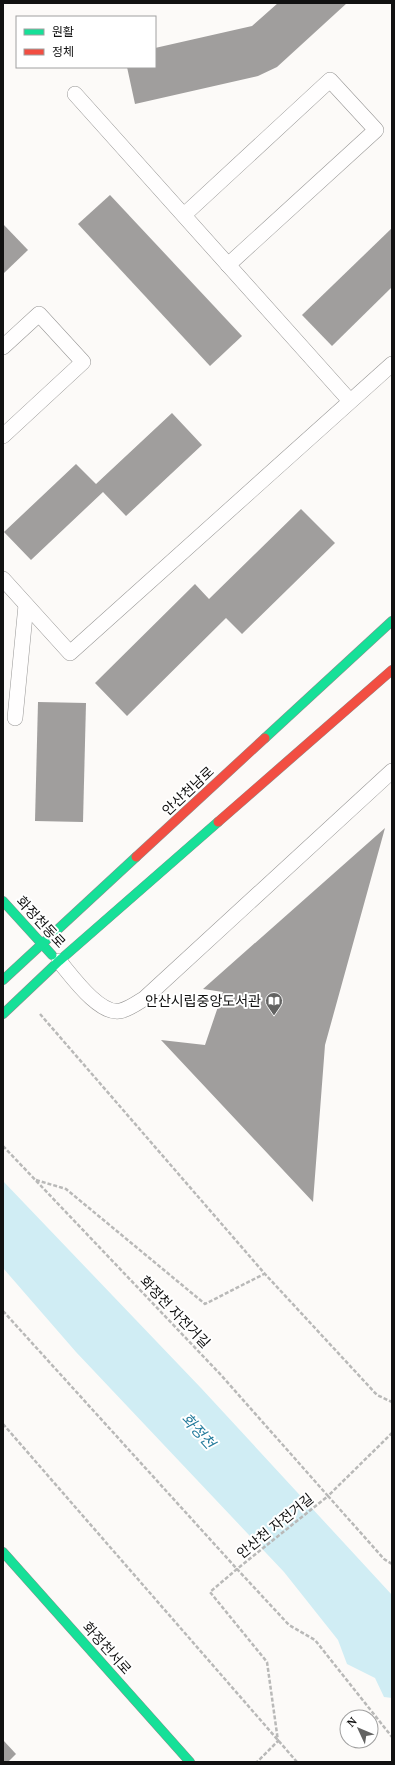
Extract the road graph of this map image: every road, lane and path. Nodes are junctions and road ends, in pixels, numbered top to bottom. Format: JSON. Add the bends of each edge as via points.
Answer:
{"nodes":[{"id":1,"x":75,"y":94,"type":"dead end"},
{"id":2,"x":184,"y":215,"type":"junction"},
{"id":3,"x":228,"y":265,"type":"junction"},
{"id":4,"x":3,"y":347,"type":"edge"},
{"id":5,"x":392,"y":364,"type":"edge"},
{"id":6,"x":350,"y":401,"type":"junction"},
{"id":7,"x":3,"y":436,"type":"edge"},
{"id":8,"x":3,"y":579,"type":"edge"},
{"id":9,"x":26,"y":605,"type":"junction"},
{"id":10,"x":392,"y":621,"type":"edge"},
{"id":11,"x":389,"y":679,"type":"edge"},
{"id":12,"x":15,"y":718,"type":"dead end"},
{"id":13,"x":392,"y":771,"type":"edge"},
{"id":14,"x":3,"y":901,"type":"edge"},
{"id":15,"x":42,"y":945,"type":"junction"},
{"id":16,"x":58,"y":961,"type":"junction"},
{"id":17,"x":3,"y":980,"type":"edge"},
{"id":18,"x":24,"y":995,"type":"junction"},
{"id":19,"x":3,"y":1014,"type":"edge"},
{"id":20,"x":3,"y":1146,"type":"edge"},
{"id":21,"x":36,"y":1180,"type":"junction"},
{"id":22,"x":265,"y":1274,"type":"junction"},
{"id":23,"x":3,"y":1311,"type":"edge"},
{"id":24,"x":392,"y":1402,"type":"edge"},
{"id":25,"x":3,"y":1424,"type":"edge"},
{"id":26,"x":392,"y":1433,"type":"edge"},
{"id":27,"x":328,"y":1496,"type":"junction"},
{"id":28,"x":3,"y":1552,"type":"edge"},
{"id":29,"x":392,"y":1564,"type":"edge"},
{"id":30,"x":237,"y":1569,"type":"junction"},
{"id":31,"x":392,"y":1737,"type":"edge"},
{"id":32,"x":278,"y":1741,"type":"junction"},
{"id":33,"x":190,"y":1762,"type":"edge"},
{"id":34,"x":257,"y":1762,"type":"edge"},
{"id":35,"x":297,"y":1762,"type":"edge"}],
"edges":[{"from":1,"to":2,"type":"lane"},
{"from":2,"to":3,"type":"lane"},
{"from":2,"to":3,"type":"lane","via":[[330,80],[376,130]]},
{"from":3,"to":6,"type":"lane"},
{"from":4,"to":7,"type":"lane","via":[[39,314],[83,362]]},
{"from":5,"to":6,"type":"lane"},
{"from":6,"to":9,"type":"lane","via":[[70,653]]},
{"from":8,"to":9,"type":"lane"},
{"from":9,"to":12,"type":"lane"},
{"from":10,"to":15,"type":"street","name":"안산천남로"},
{"from":11,"to":16,"type":"street"},
{"from":13,"to":16,"type":"lane","via":[[145,998],[131,1007],[118,1011],[105,1008],[93,1000]]},
{"from":14,"to":15,"type":"street","name":"화정천동로"},
{"from":15,"to":16,"type":"street","name":"화정천동로"},
{"from":15,"to":17,"type":"street","name":"안산천남로"},
{"from":16,"to":18,"type":"street"},
{"from":18,"to":19,"type":"street"},
{"from":18,"to":22,"type":"path"},
{"from":20,"to":21,"type":"path","name":"화정천 자전거길"},
{"from":21,"to":22,"type":"path","via":[[66,1189],[205,1304]]},
{"from":21,"to":27,"type":"path","name":"화정천 자전거길","via":[[221,1375]]},
{"from":22,"to":24,"type":"path","via":[[377,1396]]},
{"from":23,"to":30,"type":"path"},
{"from":25,"to":32,"type":"path"},
{"from":26,"to":27,"type":"path"},
{"from":27,"to":29,"type":"path","name":"안산천 자전거길","via":[[384,1559]]},
{"from":27,"to":30,"type":"path","name":"안산천 자전거길"},
{"from":28,"to":33,"type":"street","name":"화정천서로"},
{"from":30,"to":31,"type":"path","name":"안산천 자전거길","via":[[289,1625],[315,1640]]},
{"from":30,"to":32,"type":"path","name":"안산천 자전거길","via":[[210,1592],[267,1662]]},
{"from":32,"to":34,"type":"path"},
{"from":32,"to":35,"type":"path"}]}
